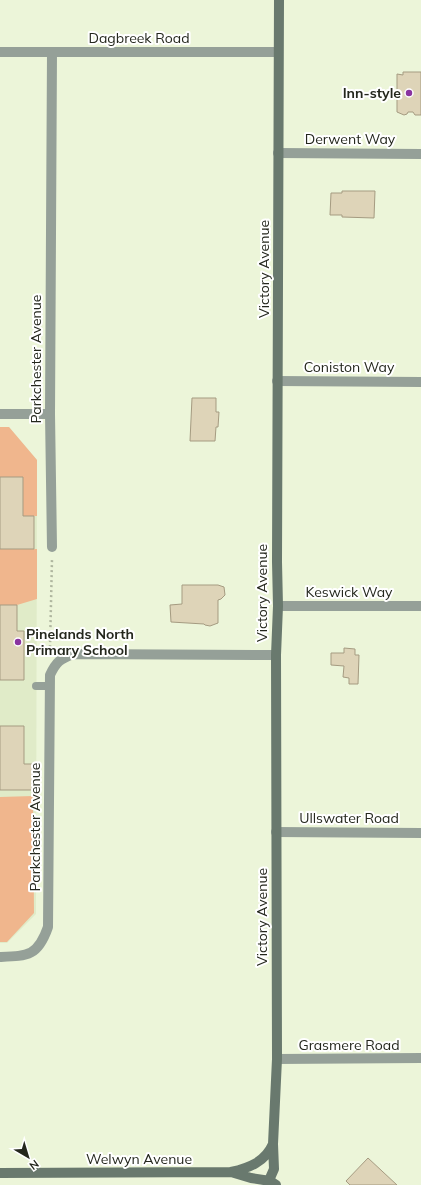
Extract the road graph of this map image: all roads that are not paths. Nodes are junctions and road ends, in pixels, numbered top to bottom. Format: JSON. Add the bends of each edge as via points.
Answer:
{"nodes":[{"id":1,"x":279,"y":0,"type":"edge"},
{"id":2,"x":0,"y":52,"type":"edge"},
{"id":3,"x":52,"y":52,"type":"junction"},
{"id":4,"x":278,"y":52,"type":"junction"},
{"id":5,"x":278,"y":153,"type":"junction"},
{"id":6,"x":421,"y":154,"type":"edge"},
{"id":7,"x":277,"y":381,"type":"junction"},
{"id":8,"x":421,"y":382,"type":"edge"},
{"id":9,"x":0,"y":414,"type":"edge"},
{"id":10,"x":50,"y":414,"type":"junction"},
{"id":11,"x":52,"y":547,"type":"road end"},
{"id":12,"x":278,"y":606,"type":"junction"},
{"id":13,"x":421,"y":606,"type":"edge"},
{"id":14,"x":276,"y":655,"type":"junction"},
{"id":15,"x":36,"y":686,"type":"dead end"},
{"id":16,"x":50,"y":686,"type":"junction"},
{"id":17,"x":276,"y":832,"type":"junction"},
{"id":18,"x":421,"y":833,"type":"edge"},
{"id":19,"x":0,"y":957,"type":"edge"},
{"id":20,"x":421,"y":1058,"type":"edge"},
{"id":21,"x":277,"y":1059,"type":"junction"},
{"id":22,"x":273,"y":1144,"type":"junction"},
{"id":23,"x":231,"y":1172,"type":"junction"},
{"id":24,"x":0,"y":1173,"type":"edge"},
{"id":25,"x":271,"y":1184,"type":"edge"}],
"edges":[{"from":1,"to":4,"type":"street","name":"Victory Avenue"},
{"from":2,"to":3,"type":"street","name":"Dagbreek Road"},
{"from":3,"to":4,"type":"street","name":"Dagbreek Road"},
{"from":3,"to":10,"type":"street","name":"Parkchester Avenue"},
{"from":4,"to":5,"type":"street","name":"Victory Avenue"},
{"from":5,"to":6,"type":"street","name":"Derwent Way"},
{"from":5,"to":7,"type":"street","name":"Victory Avenue"},
{"from":7,"to":8,"type":"street","name":"Coniston Way"},
{"from":7,"to":12,"type":"street","name":"Victory Avenue"},
{"from":9,"to":10,"type":"street"},
{"from":10,"to":11,"type":"street","name":"Parkchester Avenue"},
{"from":12,"to":13,"type":"street","name":"Keswick Way"},
{"from":12,"to":14,"type":"street","name":"Victory Avenue"},
{"from":14,"to":16,"type":"street","name":"Parkchester Avenue","via":[[73,654],[55,665],[50,675]]},
{"from":14,"to":17,"type":"street","name":"Victory Avenue"},
{"from":15,"to":16,"type":"lane"},
{"from":16,"to":19,"type":"street","name":"Parkchester Avenue","via":[[48,927],[43,941],[34,951],[20,956]]},
{"from":17,"to":18,"type":"street","name":"Ullswater Road"},
{"from":17,"to":21,"type":"street","name":"Victory Avenue"},
{"from":20,"to":21,"type":"street","name":"Grasmere Road"},
{"from":21,"to":22,"type":"street","name":"Victory Avenue"},
{"from":22,"to":23,"type":"street","via":[[258,1163]]},
{"from":22,"to":25,"type":"street","name":"Victory Avenue","via":[[274,1169]]},
{"from":23,"to":24,"type":"street","name":"Welwyn Avenue"},
{"from":23,"to":25,"type":"street","name":"Welwyn Avenue"}]}
